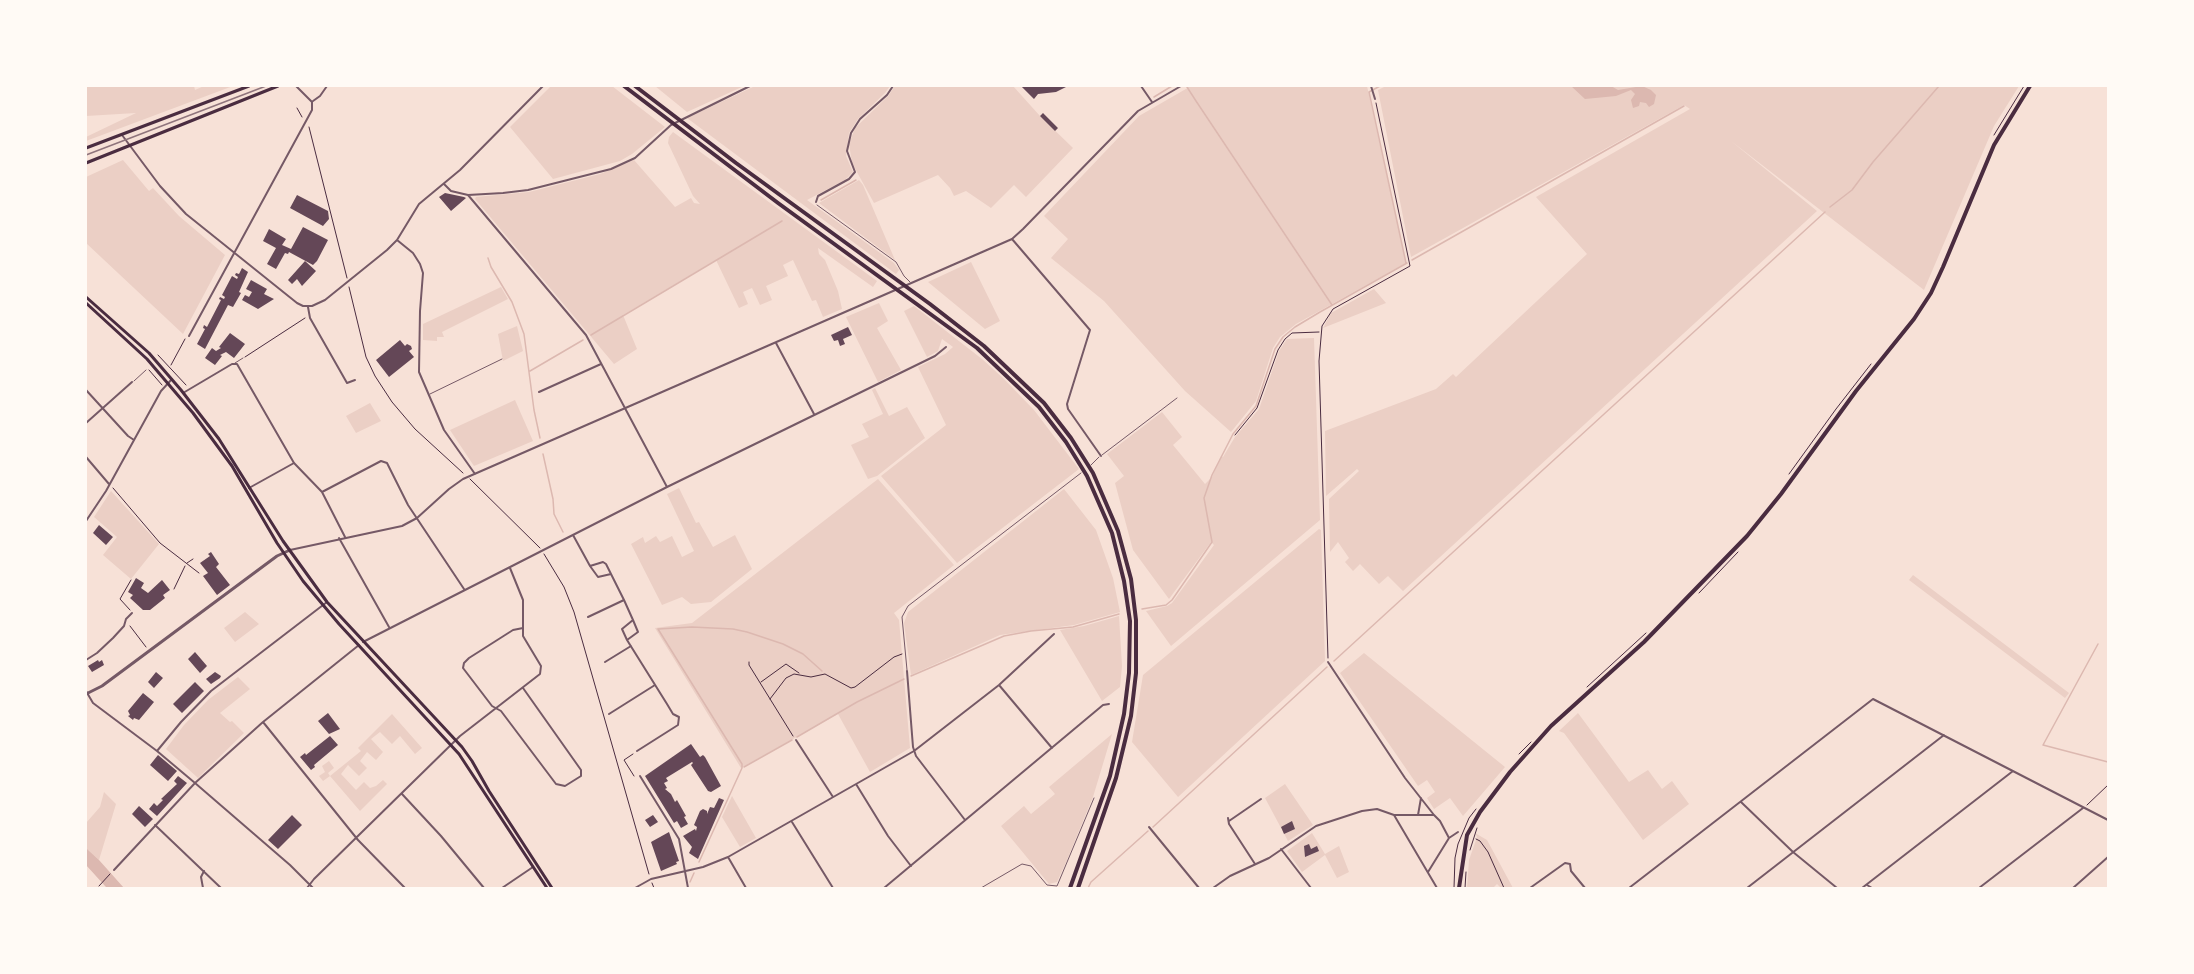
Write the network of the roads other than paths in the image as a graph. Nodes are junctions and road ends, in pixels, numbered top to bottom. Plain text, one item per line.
1 (249, 86) edge
2 (277, 86) edge
3 (296, 86) edge
4 (327, 86) edge
5 (543, 86) edge
6 (624, 86) edge
7 (635, 86) edge
8 (750, 86) edge
9 (893, 86) edge
10 (1141, 86) edge
11 (1181, 86) edge
12 (1371, 86) edge
13 (2030, 86) edge
14 (1375, 99) road end
15 (1152, 102) junction
16 (312, 104) junction
17 (121, 134) junction
18 (128, 145) junction
19 (86, 148) edge
20 (86, 163) edge
21 (444, 184) junction
22 (468, 195) junction
23 (816, 202) joint
24 (1012, 238) junction
25 (397, 240) junction
26 (234, 253) junction
27 (911, 283) junction
28 (86, 297) edge
29 (86, 303) edge
30 (308, 307) junction
31 (189, 336) road end
32 (776, 343) junction
33 (946, 347) dead end
34 (243, 358) road end
35 (502, 359) dead end
36 (232, 364) junction
37 (601, 364) junction
38 (147, 369) road end
39 (172, 379) junction
40 (354, 380) dead end
41 (132, 382) joint
42 (168, 383) junction
43 (86, 390) edge
44 (538, 392) dead end
45 (183, 393) junction
46 (428, 395) junction
47 (1177, 398) dead end
48 (102, 408) junction
49 (626, 409) junction
50 (814, 414) junction
51 (86, 423) edge
52 (134, 440) junction
53 (1101, 456) junction
54 (86, 458) edge
55 (294, 463) junction
56 (475, 474) junction
57 (110, 484) junction
58 (667, 487) junction
59 (249, 488) junction
60 (322, 492) junction
61 (417, 518) junction
62 (86, 521) edge
63 (573, 535) junction
64 (345, 537) junction
65 (339, 538) junction
66 (290, 550) junction
67 (284, 552) junction
68 (590, 566) junction
69 (510, 567) junction
70 (611, 574) junction
71 (464, 590) junction
72 (624, 600) junction
73 (327, 602) junction
74 (322, 605) junction
75 (132, 613) road end
76 (588, 617) dead end
77 (633, 620) junction
78 (389, 628) junction
79 (523, 628) junction
80 (1054, 634) dead end
81 (627, 640) junction
82 (363, 642) junction
83 (359, 645) junction
84 (631, 646) junction
85 (86, 660) edge
86 (605, 662) dead end
87 (1328, 662) road end
88 (907, 671) joint
89 (655, 685) junction
90 (999, 685) junction
91 (523, 688) junction
92 (86, 693) edge
93 (1109, 704) dead end
94 (496, 708) junction
95 (609, 714) dead end
96 (263, 722) junction
97 (1944, 735) junction
98 (796, 740) road end
99 (455, 741) junction
100 (450, 746) junction
101 (1052, 748) junction
102 (157, 751) junction
103 (637, 751) road end
104 (914, 752) junction
105 (2013, 771) junction
106 (640, 776) dead end
107 (195, 783) junction
108 (856, 784) junction
109 (402, 794) junction
110 (833, 797) junction
111 (1094, 798) dead end
112 (1421, 798) junction
113 (1261, 799) dead end
114 (1740, 802) junction
115 (2083, 808) junction
116 (1394, 815) junction
117 (1418, 815) junction
118 (1434, 815) junction
119 (965, 820) junction
120 (2109, 820) edge
121 (792, 821) junction
122 (155, 825) junction
123 (1149, 827) dead end
124 (1458, 832) dead end
125 (357, 837) junction
126 (1449, 838) junction
127 (1281, 849) junction
128 (1793, 852) junction
129 (2109, 857) edge
130 (728, 858) junction
131 (1255, 864) junction
132 (911, 866) junction
133 (533, 867) junction
134 (113, 871) road end
135 (685, 871) junction
136 (204, 872) junction
137 (1428, 872) junction
138 (1434, 885) junction
139 (1867, 885) junction
140 (309, 887) edge
141 (203, 888) edge
142 (221, 888) edge
143 (313, 888) edge
144 (405, 888) edge
145 (484, 888) edge
146 (502, 888) edge
147 (547, 888) edge
148 (552, 888) edge
149 (635, 888) edge
150 (688, 888) edge
151 (746, 888) edge
152 (832, 888) edge
153 (884, 888) edge
154 (981, 888) edge
155 (1070, 888) edge
156 (1078, 888) edge
157 (1200, 888) edge
158 (1213, 888) edge
159 (1310, 888) edge
160 (1431, 888) edge
161 (1437, 888) edge
162 (1459, 888) edge
163 (1530, 888) edge
164 (1585, 888) edge
165 (1629, 888) edge
166 (1747, 888) edge
167 (1837, 888) edge
168 (1862, 888) edge
169 (1872, 888) edge
170 (1979, 888) edge
171 (2073, 888) edge

1 - 17 main road
2 - 18 main road
3 - 16 street
4 - 16 street
5 - 21 street
6 - 155 main road
7 - 156 main road
8 - 22 street
9 - 23 street
10 - 15 street
11 - 15 street
12 - 14 street
13 - 162 main road
15 - 24 street
16 - 26 street
17 - 18 street
17 - 19 main road
18 - 20 main road
18 - 26 street
21 - 22 street
21 - 25 street
22 - 37 street
23 - 27 lane
24 - 27 street
24 - 53 street
25 - 30 street
25 - 46 street
26 - 30 street
26 - 31 street
27 - 32 street
28 - 39 main road
29 - 42 main road
30 - 40 street
32 - 49 street
32 - 50 street
33 - 50 street
34 - 36 lane
35 - 46 lane
36 - 45 street
36 - 55 street
37 - 44 street
37 - 49 street
38 - 41 lane
39 - 42 street
39 - 45 main road
41 - 48 street
42 - 52 street
42 - 59 main road
43 - 48 street
45 - 59 main road
46 - 56 street
47 - 53 lane
48 - 51 street
48 - 52 street
49 - 56 street
49 - 58 street
50 - 58 street
52 - 57 street
53 - 88 lane
54 - 57 street
55 - 59 street
55 - 60 street
56 - 61 street
57 - 62 street
58 - 63 street
59 - 66 main road
59 - 67 main road
60 - 61 street
60 - 64 street
61 - 64 street
61 - 71 street
63 - 68 street
63 - 69 street
64 - 65 street
65 - 66 street
65 - 78 street
66 - 67 street
66 - 73 main road
67 - 74 main road
67 - 92 street
68 - 70 street
68 - 70 street
69 - 71 street
69 - 79 street
70 - 72 street
71 - 78 street
72 - 76 street
72 - 77 street
73 - 74 street
73 - 82 main road
74 - 83 main road
74 - 102 street
75 - 85 street
77 - 81 street
77 - 81 street
78 - 82 street
79 - 91 street
79 - 94 street
80 - 90 street
81 - 84 street
82 - 99 main road
83 - 96 street
83 - 100 main road
84 - 86 street
84 - 89 street
87 - 112 street
88 - 104 street
89 - 95 street
89 - 103 street
90 - 101 street
90 - 104 street
91 - 94 street
91 - 94 street
92 - 102 street
93 - 101 street
94 - 99 street
96 - 107 street
96 - 125 street
97 - 105 street
97 - 114 street
97 - 128 street
98 - 110 street
99 - 100 street
99 - 148 main road
100 - 109 street
100 - 133 main road
101 - 119 street
102 - 107 street
104 - 108 street
104 - 119 street
105 - 115 street
105 - 139 street
106 - 135 street
107 - 122 street
107 - 140 street
108 - 110 street
108 - 132 street
109 - 125 street
109 - 145 street
110 - 121 street
111 - 154 lane
112 - 117 street
112 - 118 street
113 - 131 street
114 - 128 street
114 - 165 street
115 - 120 street
115 - 170 street
116 - 117 street
116 - 127 street
116 - 137 street
117 - 118 street
118 - 126 street
119 - 132 street
121 - 130 street
121 - 152 street
122 - 134 street
122 - 136 street
123 - 157 street
124 - 126 street
125 - 140 street
125 - 144 street
126 - 137 street
127 - 131 street
127 - 159 street
128 - 166 street
128 - 167 street
129 - 171 street
130 - 135 street
130 - 151 street
131 - 158 street
132 - 153 street
133 - 146 street
133 - 147 main road
135 - 149 street
135 - 150 street
136 - 141 street
136 - 142 street
137 - 138 street
138 - 160 street
138 - 161 street
139 - 168 street
139 - 169 street
140 - 143 street
163 - 164 street

